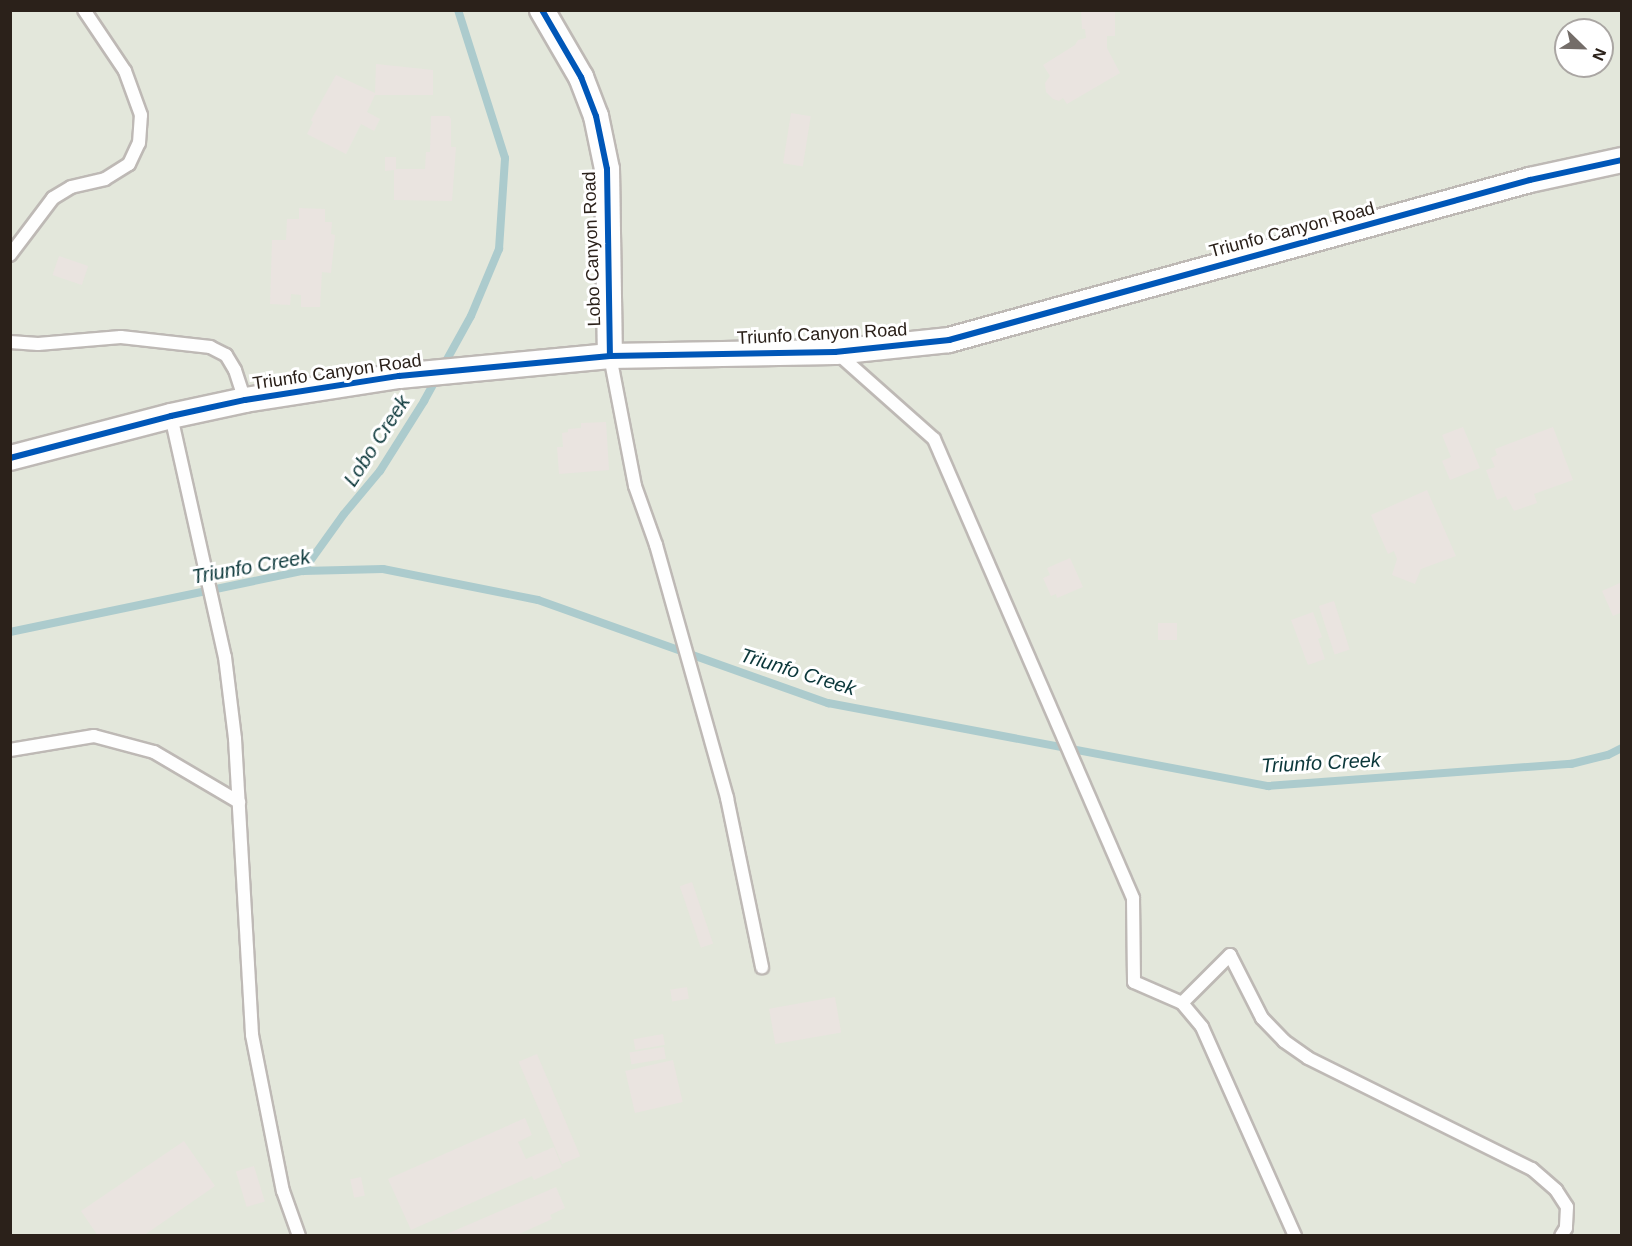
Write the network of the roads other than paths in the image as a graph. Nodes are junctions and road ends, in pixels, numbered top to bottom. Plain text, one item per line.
1 (84, 10) edge
2 (542, 10) edge
3 (1622, 160) edge
4 (10, 255) edge
5 (10, 342) edge
6 (836, 352) junction
7 (610, 356) junction
8 (245, 400) junction
9 (171, 416) junction
10 (10, 458) edge
11 (10, 750) edge
12 (239, 802) junction
13 (762, 967) dead end
14 (1182, 1003) junction
15 (299, 1236) edge
16 (1295, 1236) edge
17 (1561, 1236) edge

1 - 4 lane
2 - 7 street, Lobo Canyon Road
3 - 6 street, Triunfo Canyon Road
5 - 8 lane
6 - 7 street, Triunfo Canyon Road
6 - 14 lane
7 - 8 street, Triunfo Canyon Road
7 - 13 lane
8 - 9 street, Triunfo Canyon Road
9 - 10 street, Triunfo Canyon Road
9 - 12 lane
11 - 12 lane
12 - 15 lane
14 - 16 lane
14 - 17 lane

